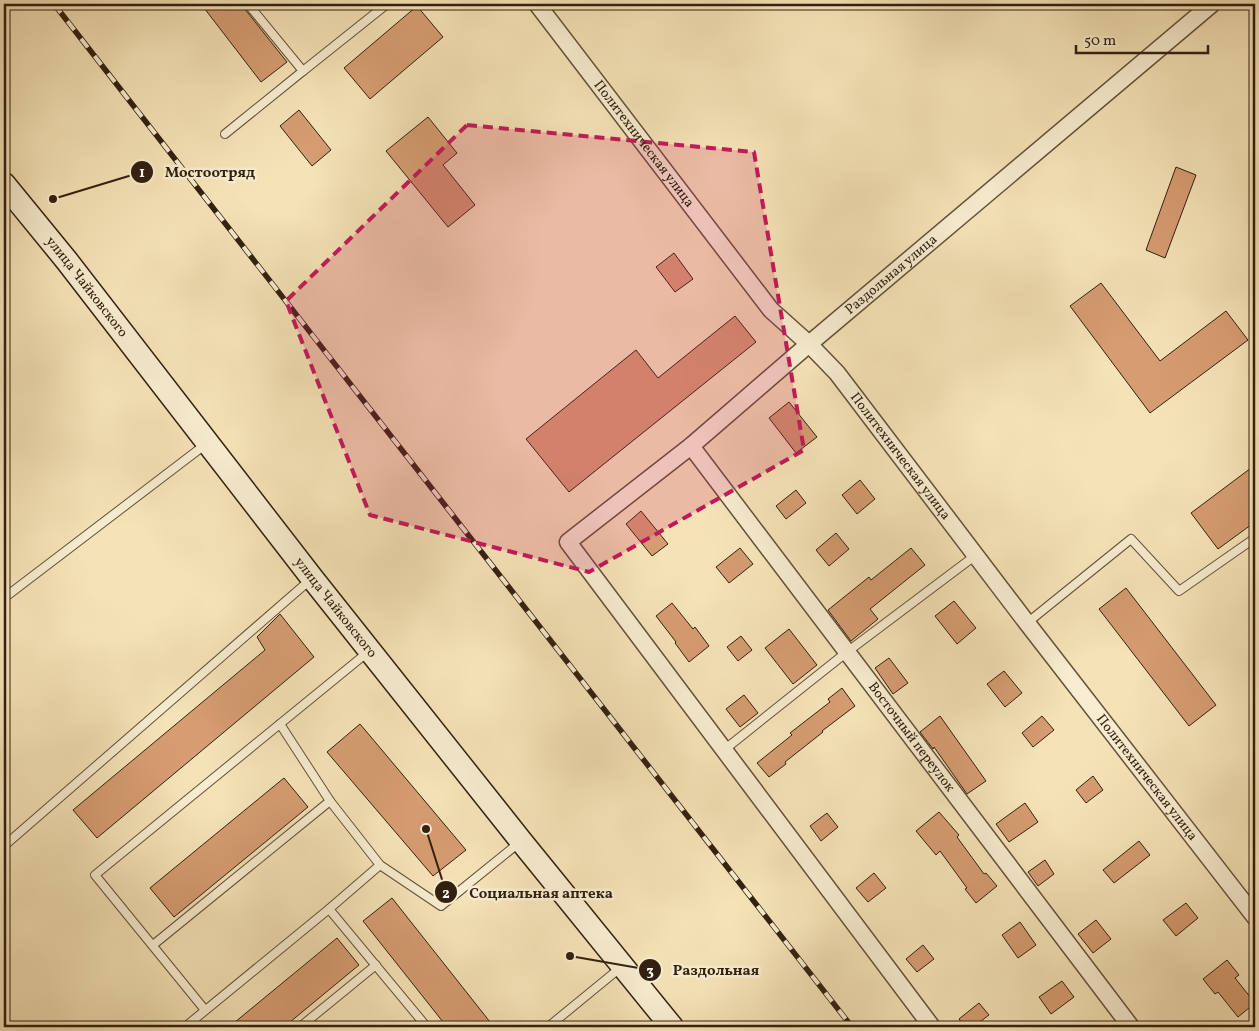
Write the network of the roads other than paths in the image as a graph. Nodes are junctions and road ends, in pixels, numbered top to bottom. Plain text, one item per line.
1 (248, 4) edge
2 (387, 4) edge
3 (537, 4) edge
4 (1212, 4) edge
5 (303, 71) junction
6 (225, 134) dead end
7 (4, 184) edge
8 (809, 344) junction
9 (208, 443) junction
10 (691, 446) junction
11 (1255, 538) edge
12 (976, 555) junction
13 (312, 578) junction
14 (4, 598) edge
15 (1027, 622) junction
16 (370, 651) junction
17 (847, 652) junction
18 (280, 724) junction
19 (724, 750) junction
20 (330, 801) junction
21 (522, 841) junction
22 (4, 846) edge
23 (380, 865) junction
24 (329, 909) junction
25 (1255, 917) edge
26 (152, 945) junction
27 (376, 965) junction
28 (622, 966) junction
29 (205, 1010) junction
30 (185, 1027) edge
31 (300, 1027) edge
32 (426, 1027) edge
33 (548, 1027) edge
34 (672, 1027) edge
35 (932, 1027) edge
36 (1130, 1027) edge

1 - 5 lane
2 - 5 lane
3 - 8 street, Политехническая улица
4 - 8 street, Раздольная улица
5 - 6 lane
7 - 9 street, улица Чайковского
8 - 10 street, Раздольная улица
8 - 12 street, Политехническая улица
9 - 13 street, улица Чайковского
9 - 14 lane
10 - 17 street, Восточный переулок
10 - 19 street, Раздольная улица
11 - 15 lane
12 - 15 street, Политехническая улица
12 - 17 lane
13 - 16 street, улица Чайковского
13 - 22 lane
15 - 25 street, Политехническая улица
16 - 18 lane
16 - 21 street, улица Чайковского
17 - 19 lane
17 - 36 street, Восточный переулок
18 - 20 lane
18 - 26 lane
19 - 35 street
20 - 23 lane
20 - 26 lane
21 - 23 lane
21 - 28 street, улица Чайковского
23 - 24 lane
24 - 27 lane
24 - 29 lane
26 - 29 lane
27 - 31 lane
27 - 32 lane
28 - 33 lane
28 - 34 street, улица Чайковского
29 - 30 lane

